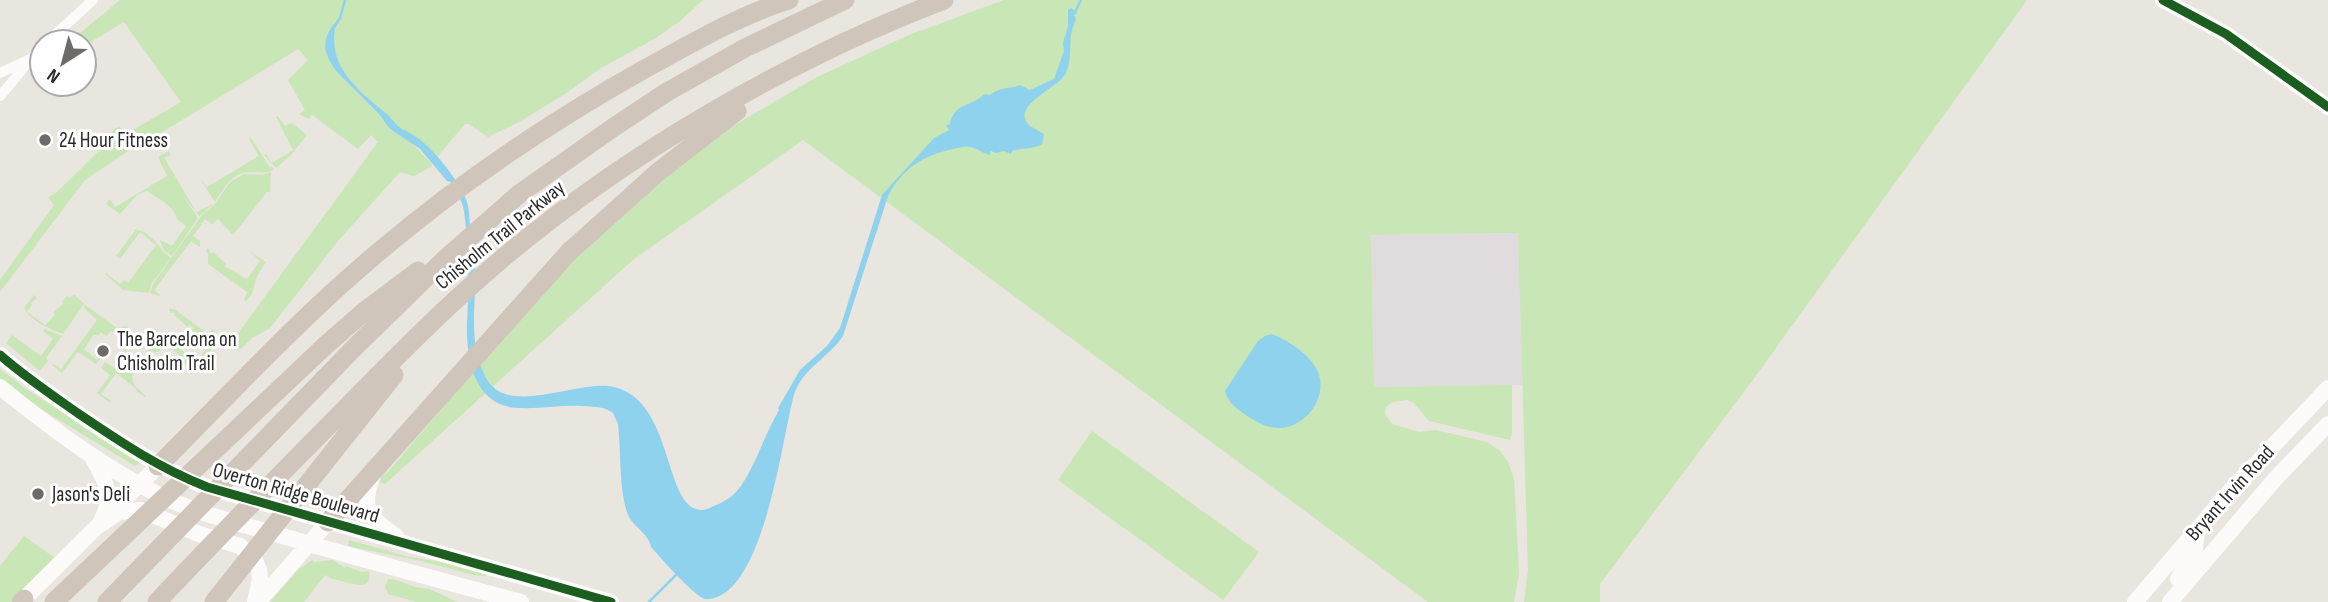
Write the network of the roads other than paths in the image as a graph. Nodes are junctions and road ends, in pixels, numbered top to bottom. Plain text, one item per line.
1 (93, 0) edge
2 (789, 0) edge
3 (845, 0) edge
4 (944, 0) edge
5 (2163, 0) edge
6 (62, 28) edge
7 (28, 60) joint
8 (790, 70) junction
9 (0, 73) edge
10 (0, 96) edge
11 (2328, 107) edge
12 (519, 194) junction
13 (453, 303) junction
14 (0, 355) edge
15 (0, 387) edge
16 (2328, 388) edge
17 (2328, 424) edge
18 (90, 454) junction
19 (158, 466) junction
20 (377, 467) junction
21 (139, 485) junction
22 (2226, 496) junction
23 (328, 522) junction
24 (97, 527) junction
25 (2197, 530) junction
26 (403, 542) junction
27 (309, 544) junction
28 (2203, 562) junction
29 (2173, 599) edge
30 (22, 601) edge
31 (54, 602) edge
32 (107, 602) edge
33 (157, 602) edge
34 (214, 602) edge
35 (257, 602) edge
36 (520, 602) edge
37 (611, 602) edge
38 (2135, 602) edge

1 - 6 street
2 - 19 highway
3 - 12 highway, Chisholm Trail Parkway
4 - 8 highway, Chisholm Trail Parkway
5 - 11 street
7 - 9 street
7 - 10 street
8 - 13 highway, Chisholm Trail Parkway
8 - 20 highway
12 - 31 highway
12 - 32 highway, Chisholm Trail Parkway
13 - 33 highway, Chisholm Trail Parkway
13 - 34 highway
14 - 19 street, Overton Ridge Boulevard
15 - 18 street, Overton Ridge Boulevard
16 - 22 street, Bryant Irvin Road
17 - 28 street, Bryant Irvin Road
18 - 21 street, Overton Ridge Boulevard
18 - 24 street
19 - 21 street
19 - 23 street, Overton Ridge Boulevard
20 - 23 highway
20 - 26 street
21 - 24 street
21 - 27 street, Overton Ridge Boulevard
22 - 25 street, Bryant Irvin Road
22 - 28 street
23 - 26 street, Overton Ridge Boulevard
23 - 27 street
24 - 30 street
24 - 35 street
25 - 29 street
25 - 38 street, Bryant Irvin Road
26 - 37 street, Overton Ridge Boulevard
27 - 35 street
27 - 36 street, Overton Ridge Boulevard
28 - 29 street, Bryant Irvin Road

